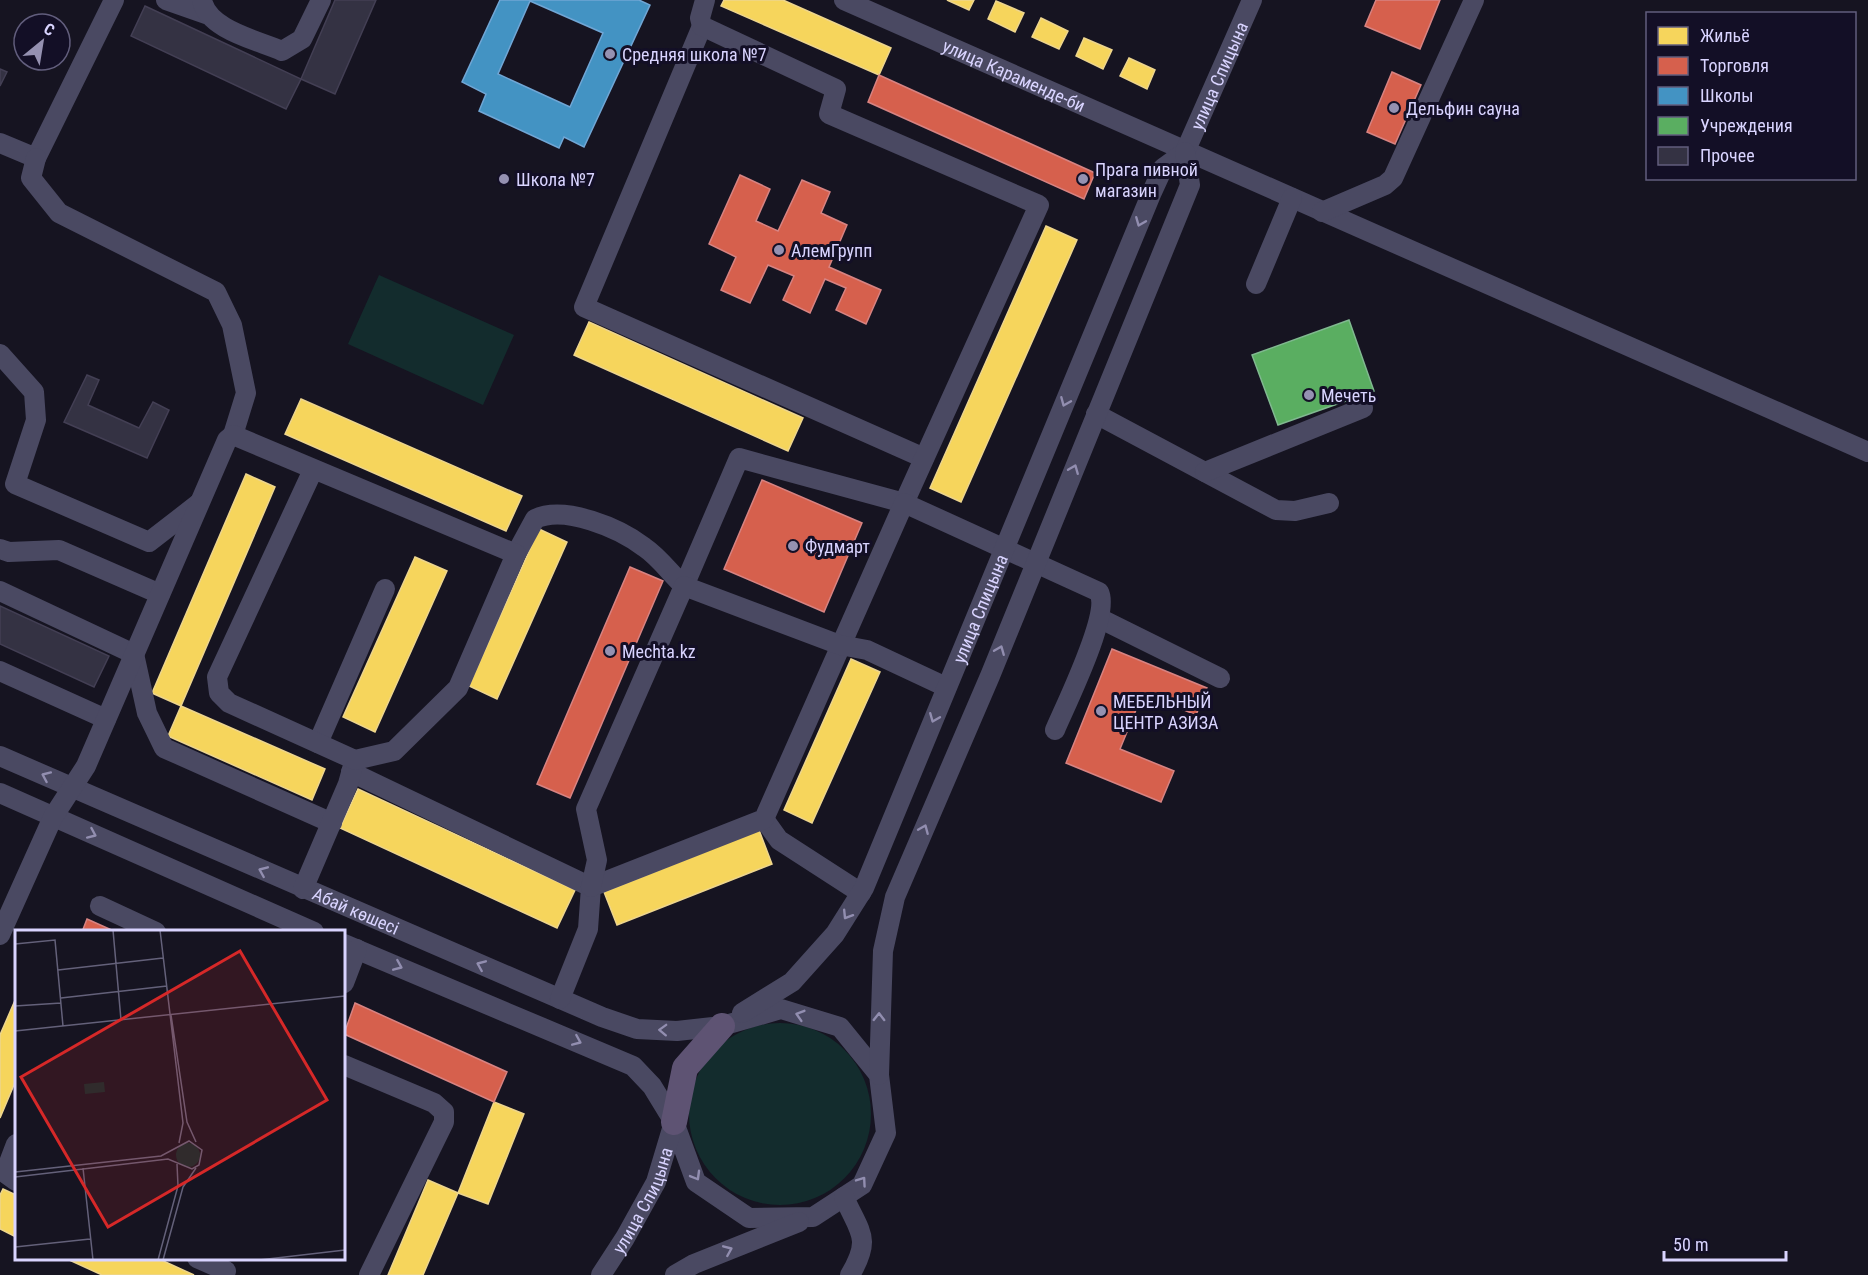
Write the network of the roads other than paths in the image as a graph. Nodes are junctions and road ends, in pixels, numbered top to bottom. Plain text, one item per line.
1 (114, 0) edge
2 (166, 0) edge
3 (321, 0) edge
4 (705, 0) edge
5 (1252, 0) edge
6 (1474, 0) edge
7 (848, 1) edge
8 (204, 7) edge
9 (702, 26) junction
10 (0, 143) edge
11 (1185, 152) junction
12 (36, 158) junction
13 (1292, 198) junction
14 (1322, 212) junction
15 (1256, 284) dead end
16 (0, 354) edge
17 (1363, 408) dead end
18 (1096, 414) junction
19 (233, 435) junction
20 (1868, 452) edge
21 (924, 458) junction
22 (313, 470) junction
23 (1205, 472) junction
24 (8, 481) edge
25 (200, 502) junction
26 (904, 502) junction
27 (1329, 503) dead end
28 (0, 549) edge
29 (1003, 550) junction
30 (516, 554) junction
31 (1035, 564) junction
32 (684, 586) junction
33 (385, 590) dead end
34 (0, 591) edge
35 (160, 594) junction
36 (1101, 619) junction
37 (840, 645) junction
38 (134, 654) junction
39 (0, 671) edge
40 (1220, 678) dead end
41 (946, 687) junction
42 (106, 719) junction
43 (1055, 730) dead end
44 (318, 743) junction
45 (0, 756) edge
46 (353, 766) junction
47 (70, 787) junction
48 (0, 793) edge
49 (53, 817) junction
50 (764, 819) junction
51 (332, 823) junction
52 (591, 887) junction
53 (303, 889) junction
54 (861, 892) junction
55 (100, 906) dead end
56 (152, 930) edge
57 (309, 930) edge
58 (0, 935) edge
59 (350, 946) edge
60 (345, 977) edge
61 (560, 999) junction
62 (722, 1026) junction
63 (345, 1065) edge
64 (879, 1075) junction
65 (674, 1122) junction
66 (15, 1147) edge
67 (15, 1180) edge
68 (844, 1197) junction
69 (813, 1217) junction
70 (204, 1260) edge
71 (231, 1268) edge
72 (369, 1275) edge
73 (601, 1275) edge
74 (675, 1275) edge
75 (850, 1275) edge

1 - 12 street
2 - 8 street
3 - 8 street
4 - 9 street
5 - 11 street, улица Спицына
6 - 14 street
7 - 11 street, улица Караменде-би
9 - 21 street
9 - 21 street
10 - 12 street
11 - 13 street, улица Караменде-би
11 - 18 street, улица Спицына
11 -> 29 street, улица Спицына
12 - 19 street
13 - 14 street, улица Караменде-би
13 - 15 street
14 - 20 street, улица Караменде-би
16 - 24 street
17 - 23 street
18 - 23 street
31 -> 18 street, улица Спицына
19 - 22 street
19 - 25 street
21 - 26 street
22 - 30 street
22 - 44 street
23 - 27 street
24 - 25 street
25 - 35 street
26 - 29 street
26 - 32 street
26 - 37 street
28 - 35 street
29 - 31 street
29 - 41 street, улица Спицына
30 - 32 street
30 - 46 street
31 - 36 street
64 -> 31 street, улица Спицына
32 - 37 street
32 - 52 street
33 - 44 street
34 - 38 street
35 - 38 street
36 - 40 street
36 - 43 street
37 - 41 street
37 - 50 street
38 - 42 street
38 - 51 street
39 - 42 street
41 -> 54 street, улица Спицына
42 - 47 street
44 - 46 street
47 -> 45 street, Абай көшесі
46 - 51 street
46 - 52 street
47 - 49 street
53 -> 47 street, Абай көшесі
48 - 49 street, Абай көшесі
49 -> 57 street, Абай көшесі
49 - 58 street
50 - 52 street
50 - 54 street
51 - 53 street
52 - 61 street
61 -> 53 street, Абай көшесі
54 -> 62 street, улица Спицына
55 - 56 street
59 - 60 street
59 -> 65 street, Абай көшесі
62 -> 61 street, Абай көшесі
64 -> 62 street
62 - 65 main road
63 - 72 street
68 -> 64 street
65 -> 69 street
65 - 73 street, улица Спицына
66 - 67 street
68 - 69 street
68 - 75 street
74 -> 69 street
70 - 71 street

